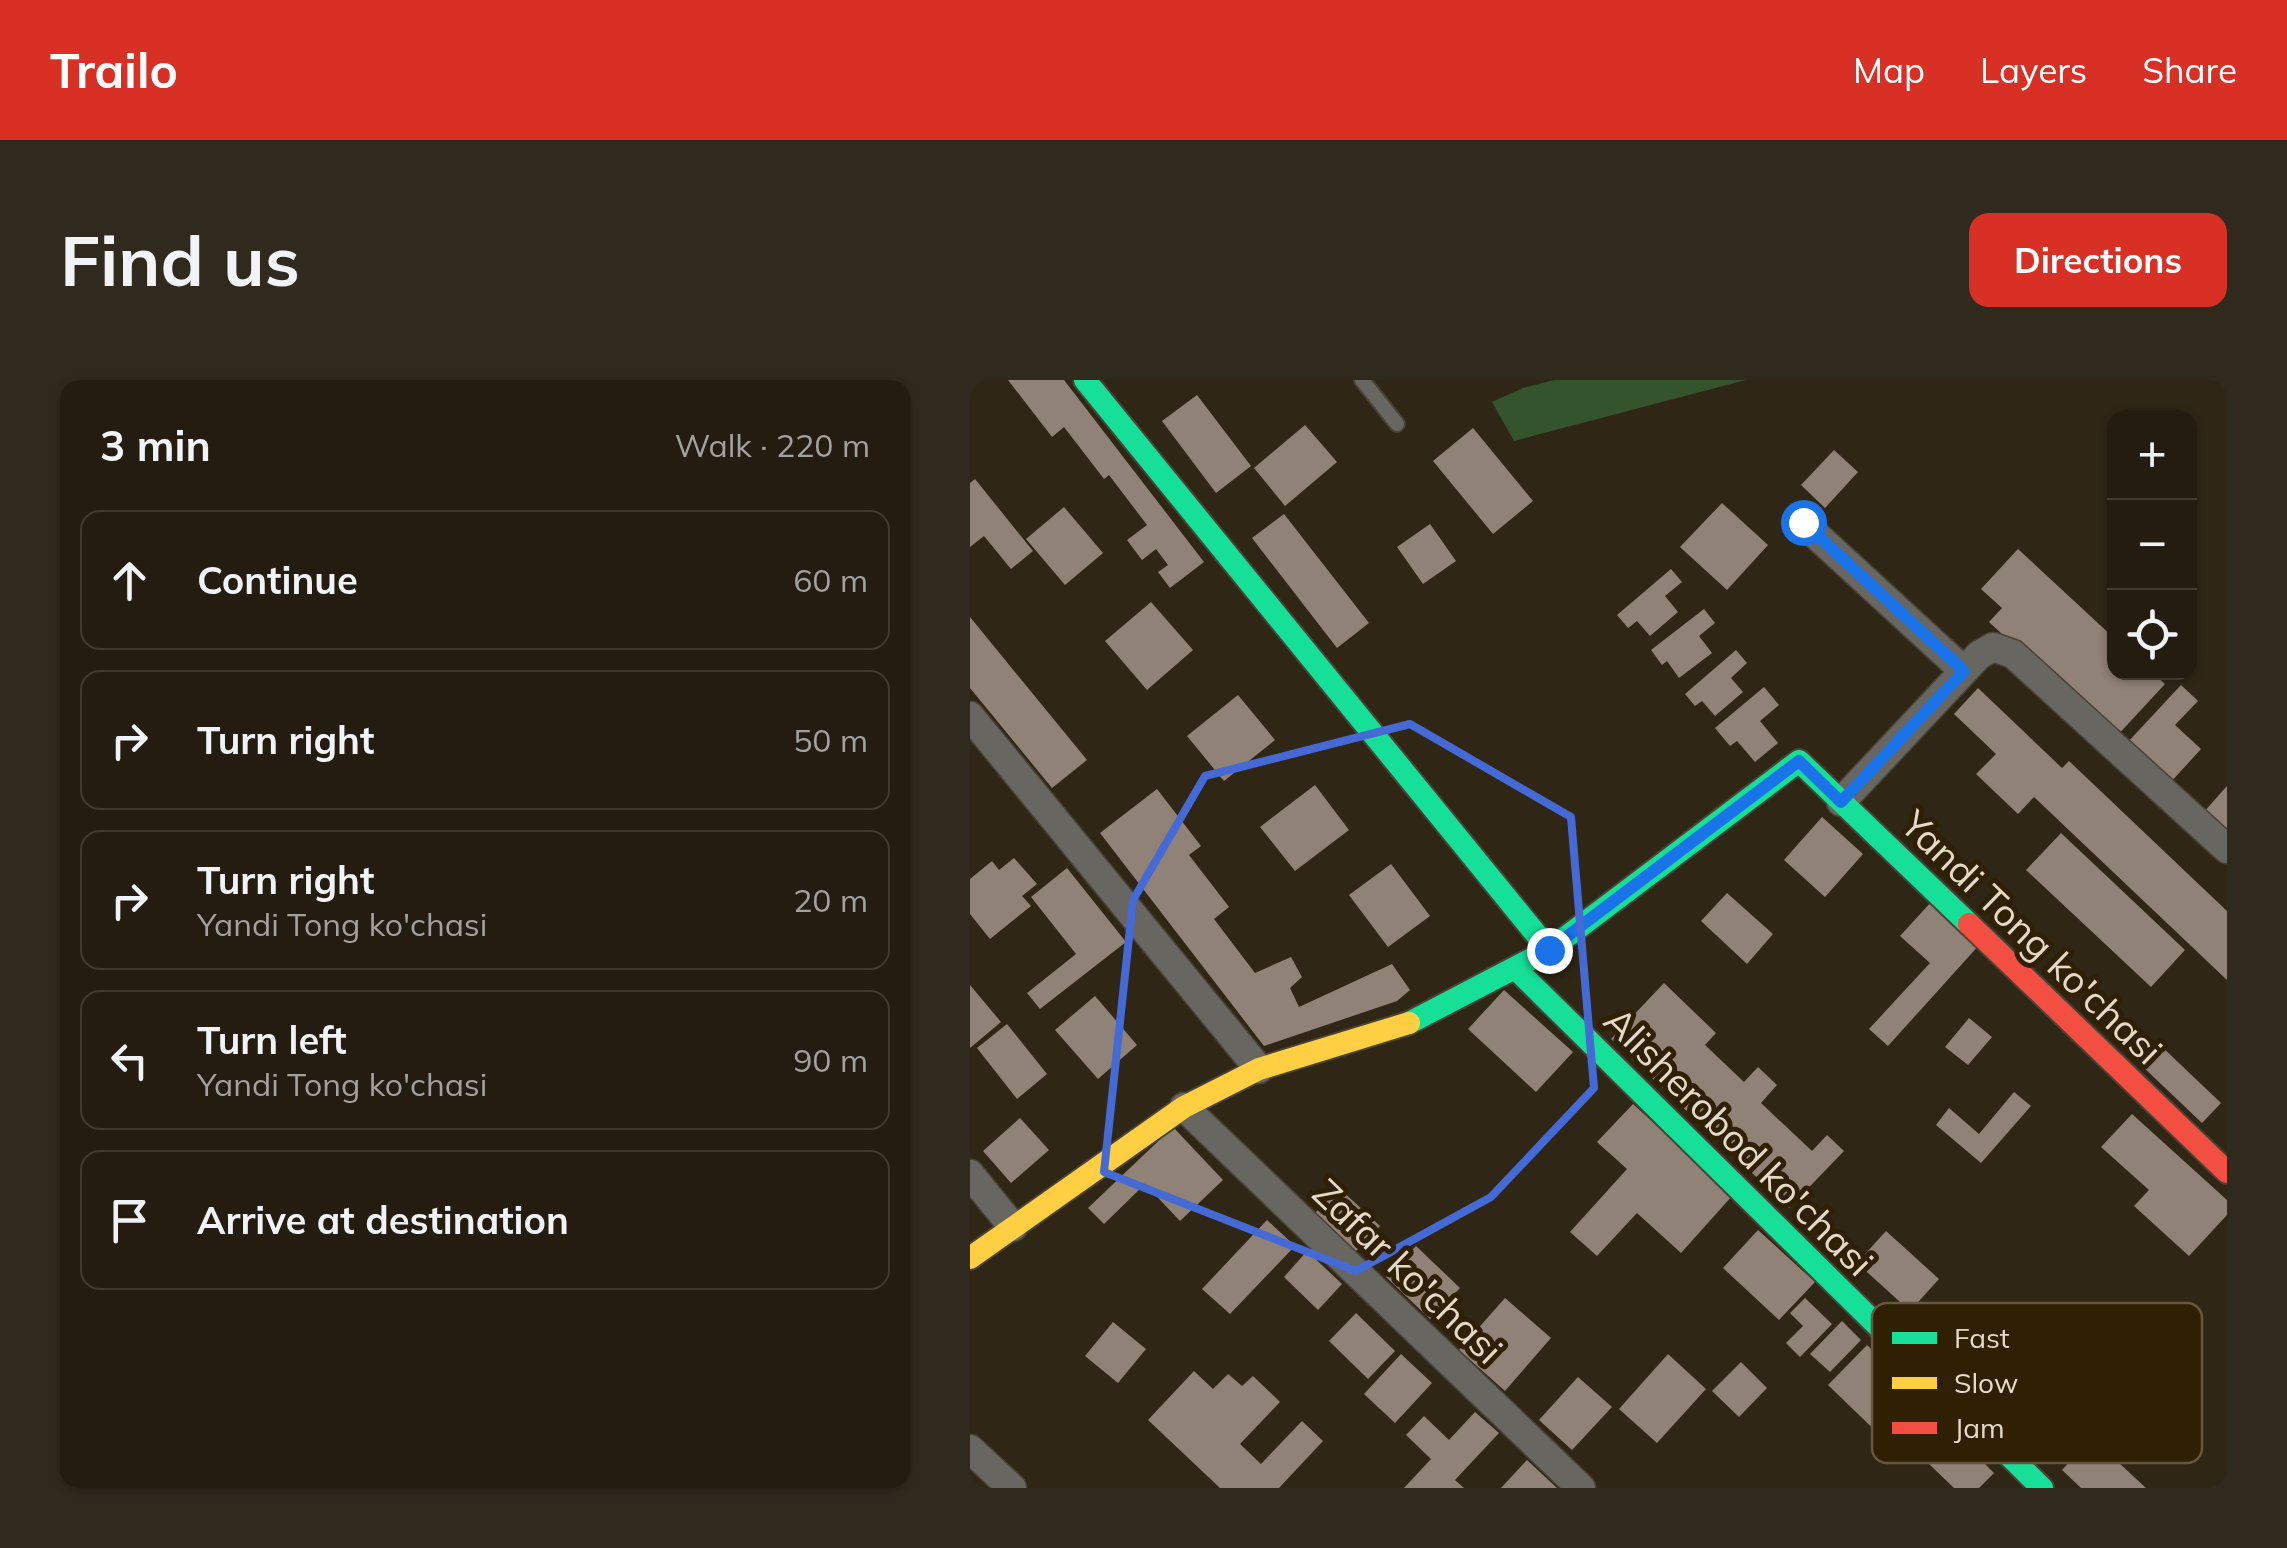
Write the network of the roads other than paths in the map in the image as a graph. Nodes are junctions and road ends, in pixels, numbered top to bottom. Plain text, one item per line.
1 (1086, 380) edge
2 (1362, 380) edge
3 (1397, 424) dead end
4 (1803, 522) dead end
5 (1964, 671) junction
6 (970, 716) edge
7 (1841, 802) junction
8 (2227, 850) edge
9 (1549, 950) junction
10 (1516, 969) junction
11 (1259, 1070) junction
12 (1184, 1107) junction
13 (2226, 1169) edge
14 (970, 1174) edge
15 (1012, 1227) junction
16 (970, 1258) edge
17 (1872, 1320) edge
18 (970, 1449) edge
19 (2017, 1463) edge
20 (1012, 1488) edge
21 (1580, 1488) edge
22 (2042, 1488) edge

1 - 9 street
2 - 3 lane
4 - 5 street
5 - 7 street
5 - 8 street
6 - 11 street
7 - 9 street, Yandi Tong ko'chasi
7 - 13 street, Yandi Tong ko'chasi
9 - 10 street, Yandi Tong ko'chasi
10 - 11 street, Yandi Tong ko'chasi
10 - 17 street, Alisherobod ko'chasi
11 - 12 street, Yandi Tong ko'chasi
12 - 15 street, Yandi Tong ko'chasi
12 - 21 street, Zafar ko'chasi
14 - 15 street
15 - 16 street, Yandi Tong ko'chasi
18 - 20 street
19 - 22 street, Alisherobod ko'chasi

